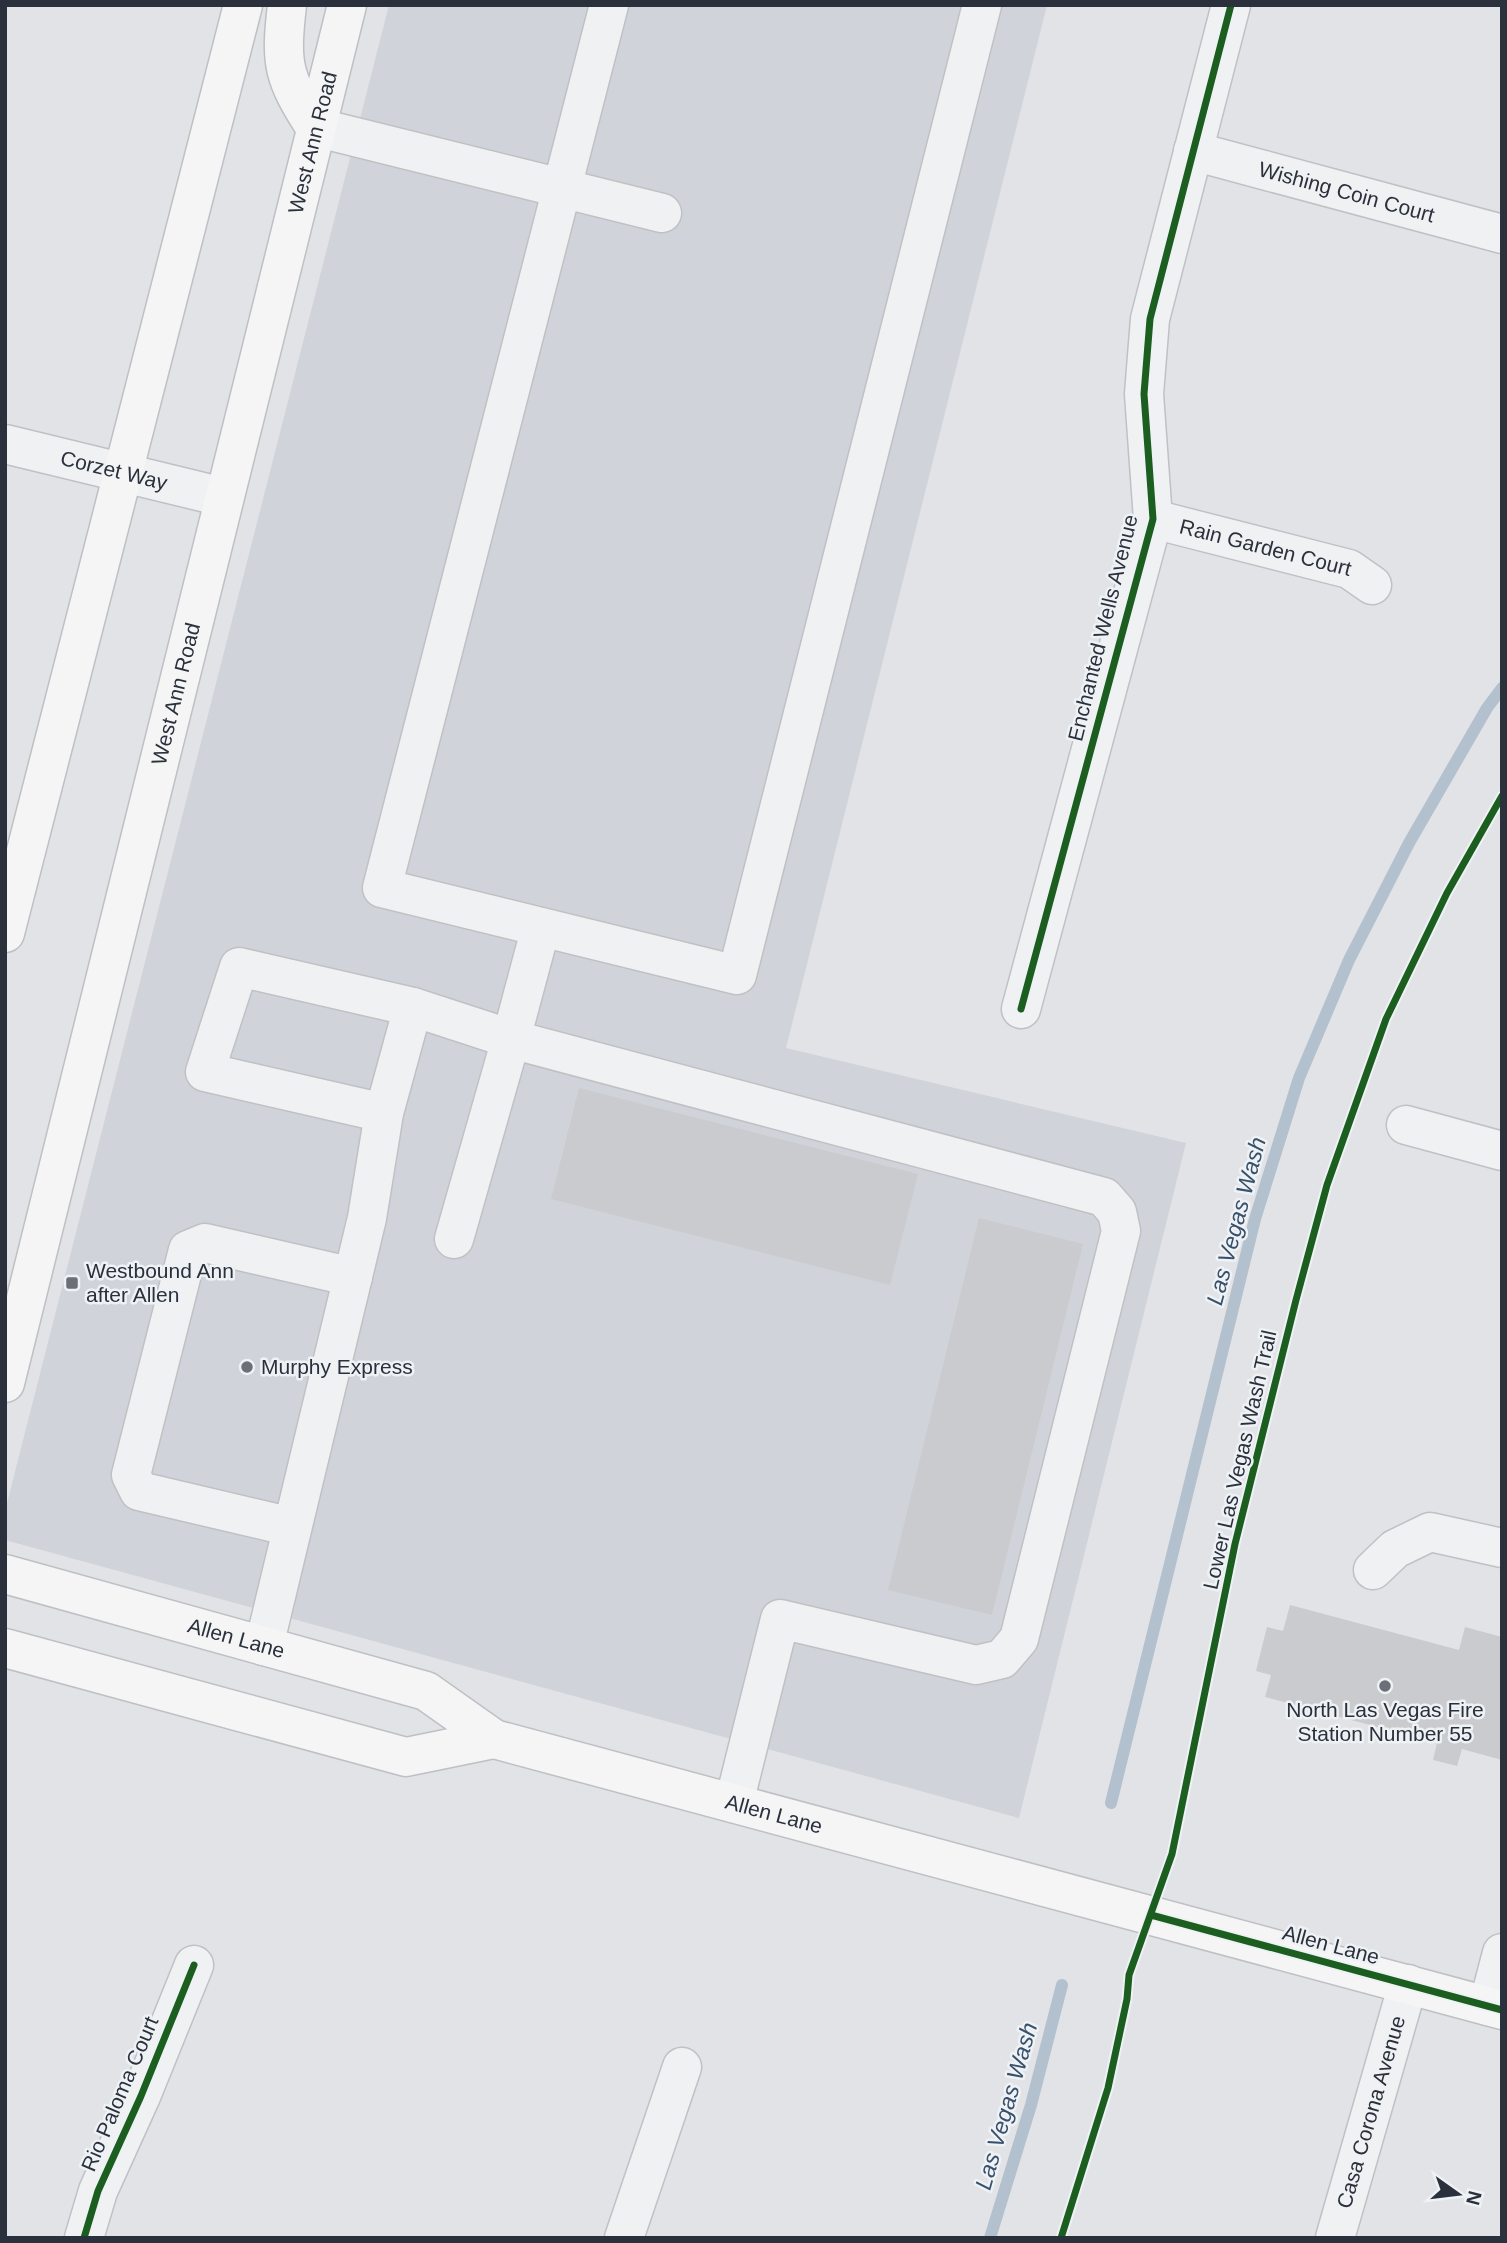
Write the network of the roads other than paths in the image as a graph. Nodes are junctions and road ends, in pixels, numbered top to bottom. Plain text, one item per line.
1 (243, 5) edge
2 (287, 5) edge
3 (347, 5) edge
4 (609, 5) edge
5 (982, 5) edge
6 (1231, 5) edge
7 (315, 127) junction
8 (1192, 151) junction
9 (562, 188) junction
10 (663, 213) dead end
11 (1502, 234) edge
12 (5, 443) edge
13 (124, 473) junction
14 (223, 497) junction
15 (1153, 519) junction
16 (1372, 585) dead end
17 (541, 927) junction
18 (5, 933) edge
19 (414, 1007) junction
20 (1021, 1009) dead end
21 (511, 1040) junction
22 (384, 1113) junction
23 (1406, 1125) dead end
24 (1502, 1151) edge
25 (454, 1240) dead end
26 (353, 1277) junction
27 (5, 1382) edge
28 (292, 1527) junction
29 (1502, 1548) edge
30 (1373, 1570) dead end
31 (5, 1573) edge
32 (264, 1646) junction
33 (5, 1648) edge
34 (494, 1739) junction
35 (734, 1803) junction
36 (1502, 1953) edge
37 (194, 1965) dead end
38 (1408, 1984) junction
39 (1495, 2008) edge
40 (682, 2067) dead end
41 (84, 2238) edge
42 (624, 2238) edge
43 (1335, 2238) edge

1 - 13 main road
2 - 7 main road
3 - 7 main road, West Ann Road
4 - 9 street
5 - 17 street
6 - 8 street, Enchanted Wells Avenue
7 - 9 street
7 - 14 main road, West Ann Road
8 - 11 street, Wishing Coin Court
8 - 15 street, Enchanted Wells Avenue
9 - 10 street
9 - 17 street
12 - 13 street, Corzet Way
13 - 14 street, Corzet Way
13 - 18 main road
14 - 27 main road, West Ann Road
15 - 16 street, Rain Garden Court
15 - 20 street, Enchanted Wells Avenue
17 - 21 street
19 - 21 street
19 - 22 street
19 - 22 street
21 - 25 street
21 - 35 street
22 - 26 street
23 - 24 street
26 - 28 street
26 - 28 street
28 - 32 street
29 - 30 street
31 - 32 main road, Allen Lane
32 - 34 main road, Allen Lane
33 - 34 main road, Allen Lane
34 - 35 main road, Allen Lane
35 - 38 main road, Allen Lane
36 - 39 street
37 - 41 street, Rio Paloma Court
38 - 39 main road, Allen Lane
38 - 43 street, Casa Corona Avenue
40 - 42 street

